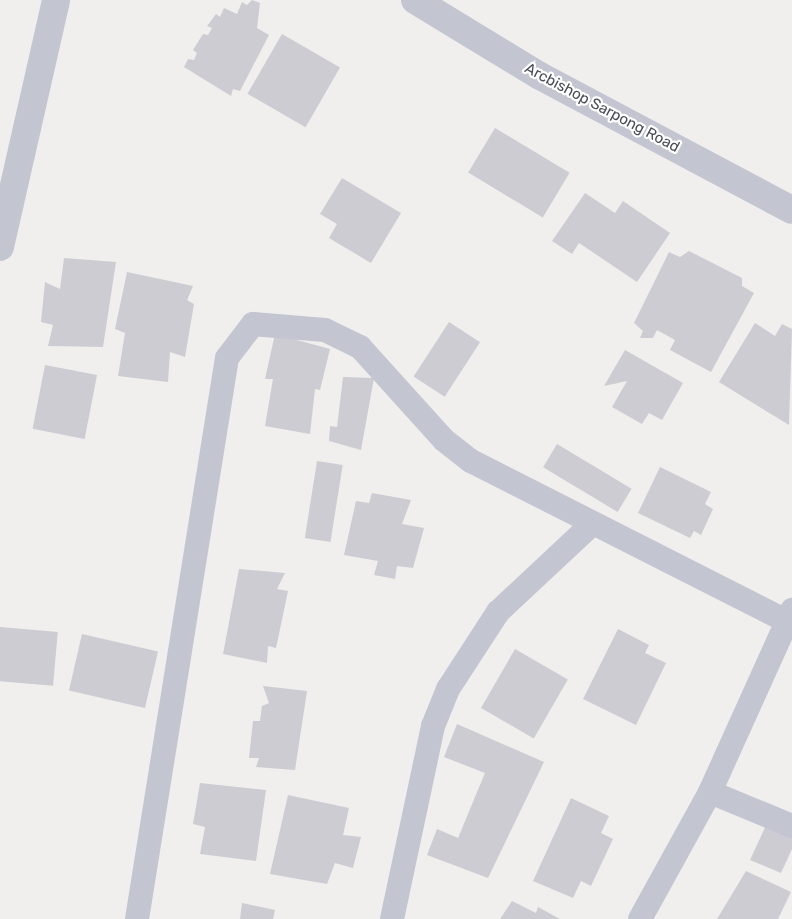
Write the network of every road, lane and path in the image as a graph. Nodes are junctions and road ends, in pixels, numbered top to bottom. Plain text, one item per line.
1 (56, 0) edge
2 (415, 0) edge
3 (792, 210) edge
4 (0, 246) edge
5 (591, 524) junction
6 (789, 616) edge
7 (710, 792) junction
8 (792, 826) edge
9 (137, 919) edge
10 (392, 919) edge
11 (640, 919) edge

1 - 4 street
2 - 3 street, Arcbishop Sarpong Road
5 - 6 street
5 - 9 street
5 - 10 street
6 - 7 street
7 - 8 street
7 - 11 street

